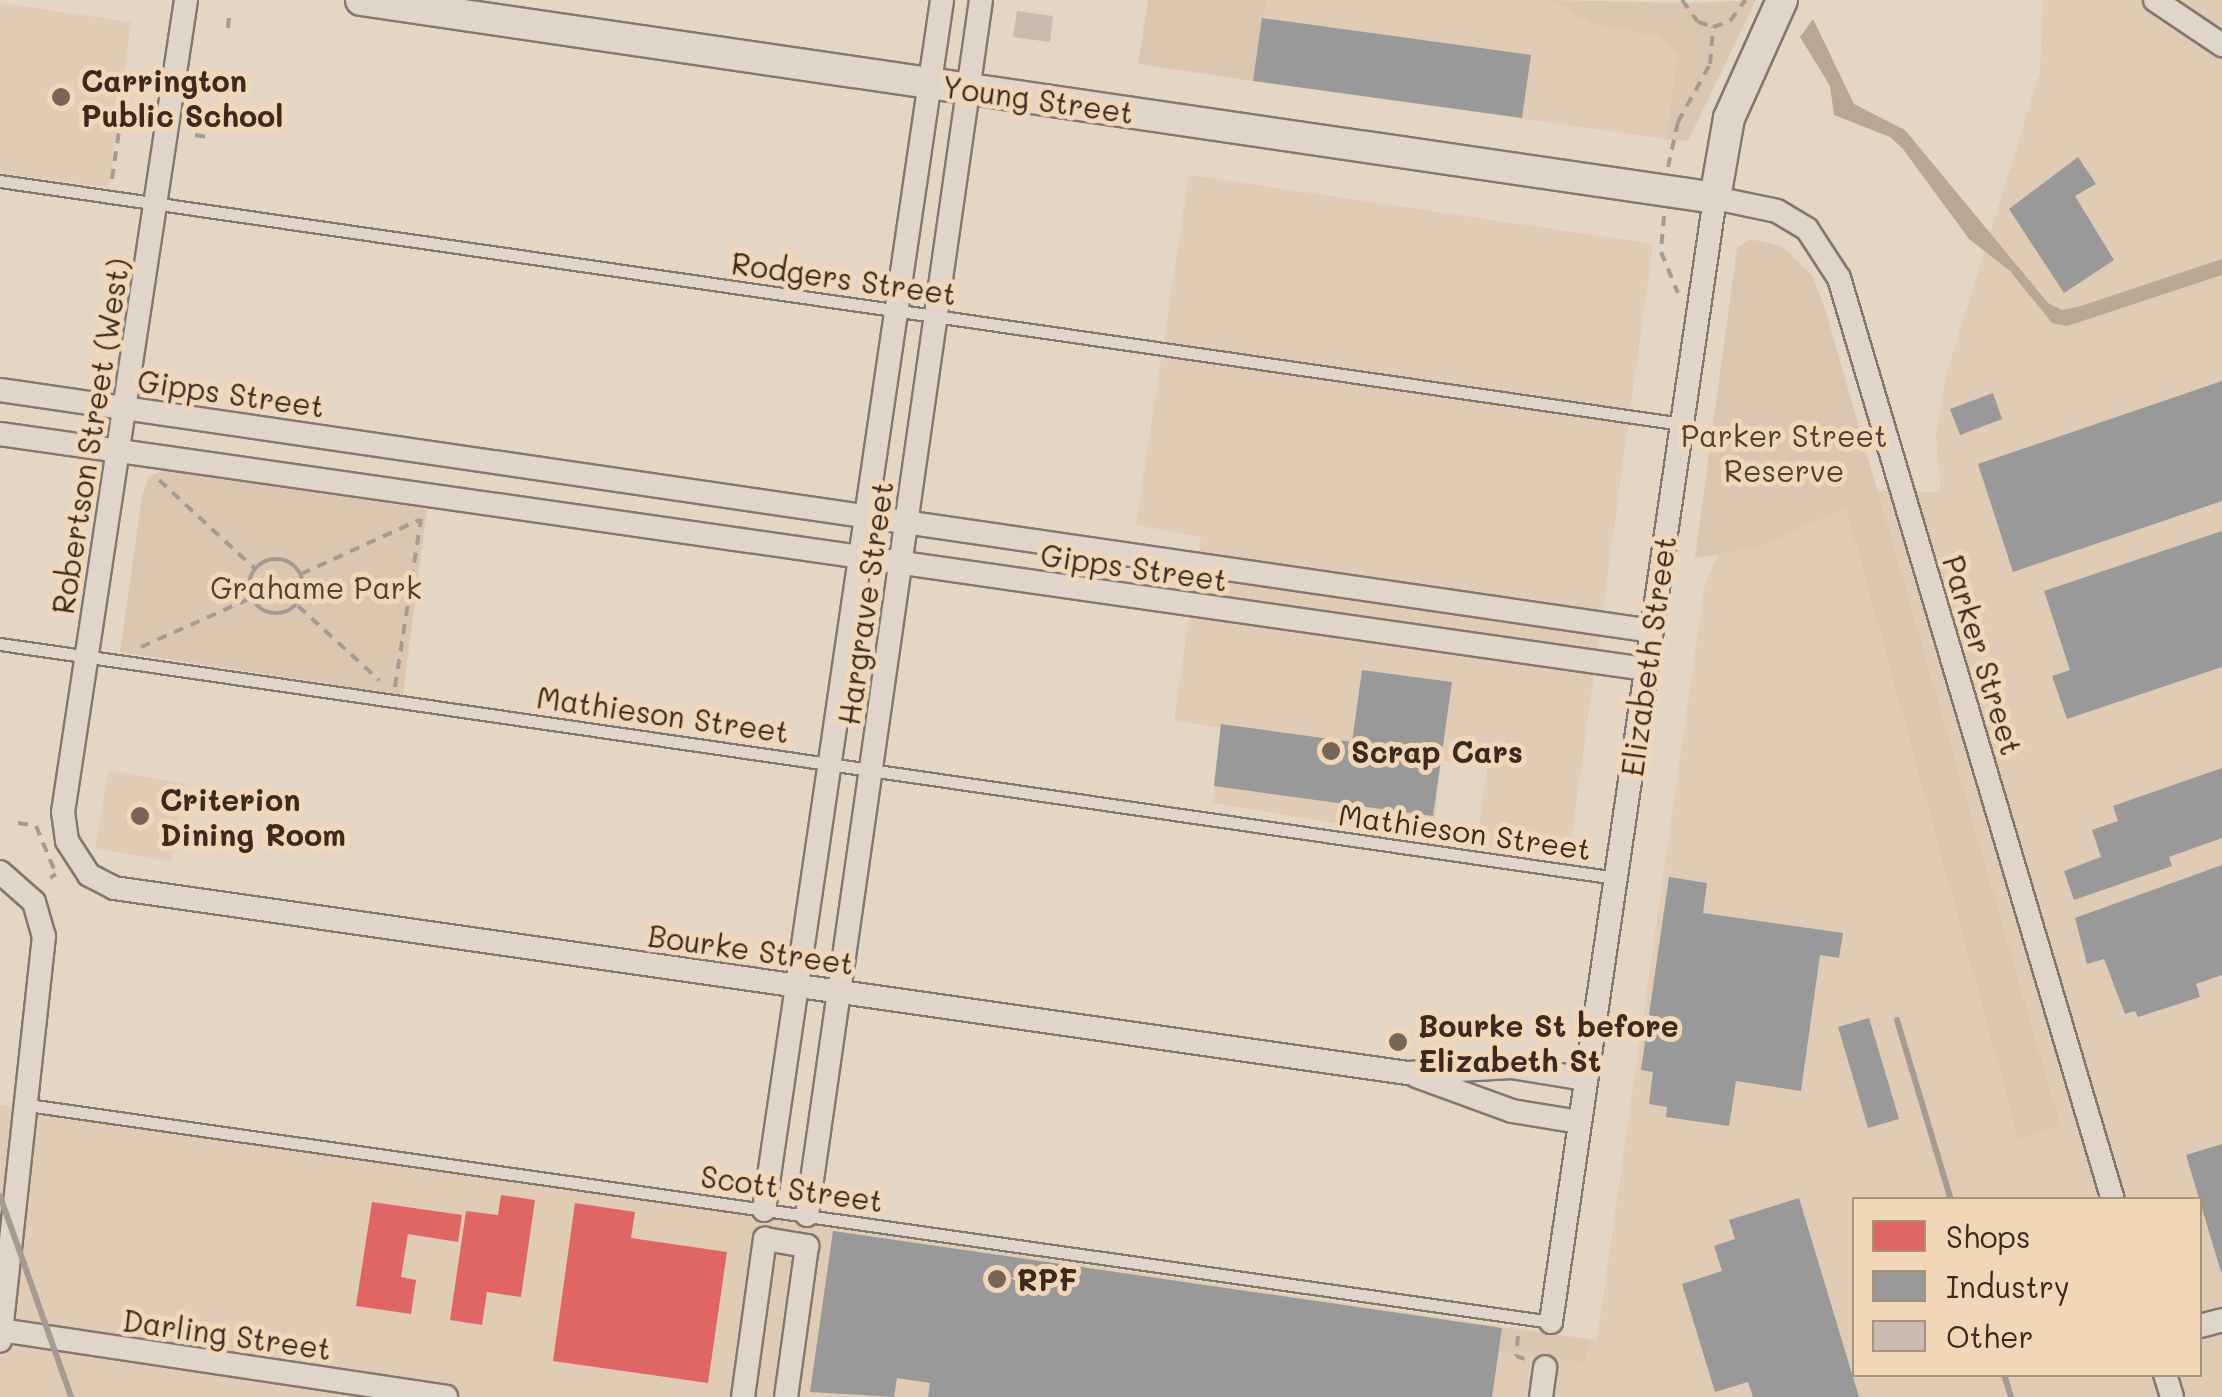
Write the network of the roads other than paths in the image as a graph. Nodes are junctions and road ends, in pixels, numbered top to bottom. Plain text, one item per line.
1 (186, 0) edge
2 (361, 0) edge
3 (942, 0) edge
4 (981, 0) edge
5 (1782, 0) edge
6 (2155, 0) edge
7 (2222, 45) edge
8 (930, 83) junction
9 (969, 89) junction
10 (0, 181) edge
11 (1715, 198) junction
12 (155, 204) junction
13 (896, 311) junction
14 (936, 316) junction
15 (0, 390) edge
16 (124, 408) junction
17 (1682, 424) junction
18 (0, 434) edge
19 (394, 447) junction
20 (118, 450) junction
21 (622, 480) junction
22 (387, 490) junction
23 (866, 515) junction
24 (907, 521) junction
25 (615, 523) junction
26 (860, 559) junction
27 (901, 564) junction
28 (1652, 631) junction
29 (0, 644) edge
30 (87, 656) junction
31 (1646, 668) junction
32 (830, 763) junction
33 (871, 768) junction
34 (0, 872) edge
35 (89, 875) joint
36 (1615, 878) junction
37 (797, 986) junction
38 (839, 992) junction
39 (1408, 1073) junction
40 (1586, 1079) junction
41 (27, 1105) junction
42 (1580, 1122) junction
43 (2113, 1197) edge
44 (764, 1210) junction
45 (807, 1216) junction
46 (1551, 1322) joint
47 (1, 1334) edge
48 (1545, 1367) road end
49 (446, 1397) edge
50 (742, 1397) edge
51 (786, 1397) edge
52 (1541, 1397) edge

1 - 12 street, Robertson Street (West)
2 - 8 main road, Young Street
3 - 8 street, Hargrave Street
4 - 9 street, Hargrave Street
5 - 11 main road, Elizabeth Street
6 - 7 street
8 - 9 main road, Young Street
8 - 13 street, Hargrave Street
9 - 11 main road, Young Street
9 - 14 street, Hargrave Street
10 - 12 lane, Rodgers Street
11 - 17 street, Elizabeth Street
11 - 43 street, Parker Street
12 - 13 lane, Rodgers Street
12 - 16 street, Robertson Street (West)
13 - 14 lane, Rodgers Street
13 - 23 street, Hargrave Street
14 - 17 lane, Rodgers Street
14 - 24 street, Hargrave Street
15 - 16 street, Gipps Street
16 - 19 street, Gipps Street
16 - 20 street, Robertson Street (West)
17 - 28 street, Elizabeth Street
18 - 20 street, Gipps Street
19 - 21 street, Gipps Street
19 - 22 street
20 - 22 street, Gipps Street
20 - 30 street, Robertson Street (West)
21 - 23 street, Gipps Street
21 - 25 street
22 - 25 street, Gipps Street
23 - 24 street, Gipps Street
23 - 26 street, Hargrave Street
24 - 27 street, Hargrave Street
24 - 28 street, Gipps Street
25 - 26 street, Gipps Street
26 - 27 street, Gipps Street
26 - 32 street, Hargrave Street
27 - 31 street, Gipps Street
27 - 33 street, Hargrave Street
28 - 31 street, Elizabeth Street
29 - 30 lane, Mathieson Street
30 - 32 lane, Mathieson Street
30 - 35 street, Robertson Street (West)
31 - 36 street, Elizabeth Street
32 - 33 lane, Mathieson Street
32 - 37 street, Hargrave Street
33 - 36 lane, Mathieson Street
33 - 38 street, Hargrave Street
34 - 41 street
35 - 37 street, Bourke Street
36 - 40 street, Elizabeth Street
37 - 38 street, Bourke Street
37 - 44 street, Hargrave Street
38 - 39 street, Bourke Street
38 - 45 street, Hargrave Street
39 - 40 street, Bourke Street
39 - 42 street, Bourke Street
40 - 42 street, Elizabeth Street
41 - 44 lane, Scott Street
41 - 47 street
42 - 46 street, Elizabeth Street
44 - 45 lane, Scott Street
45 - 46 lane, Scott Street
47 - 49 street, Darling Street
48 - 52 street
50 - 51 street

